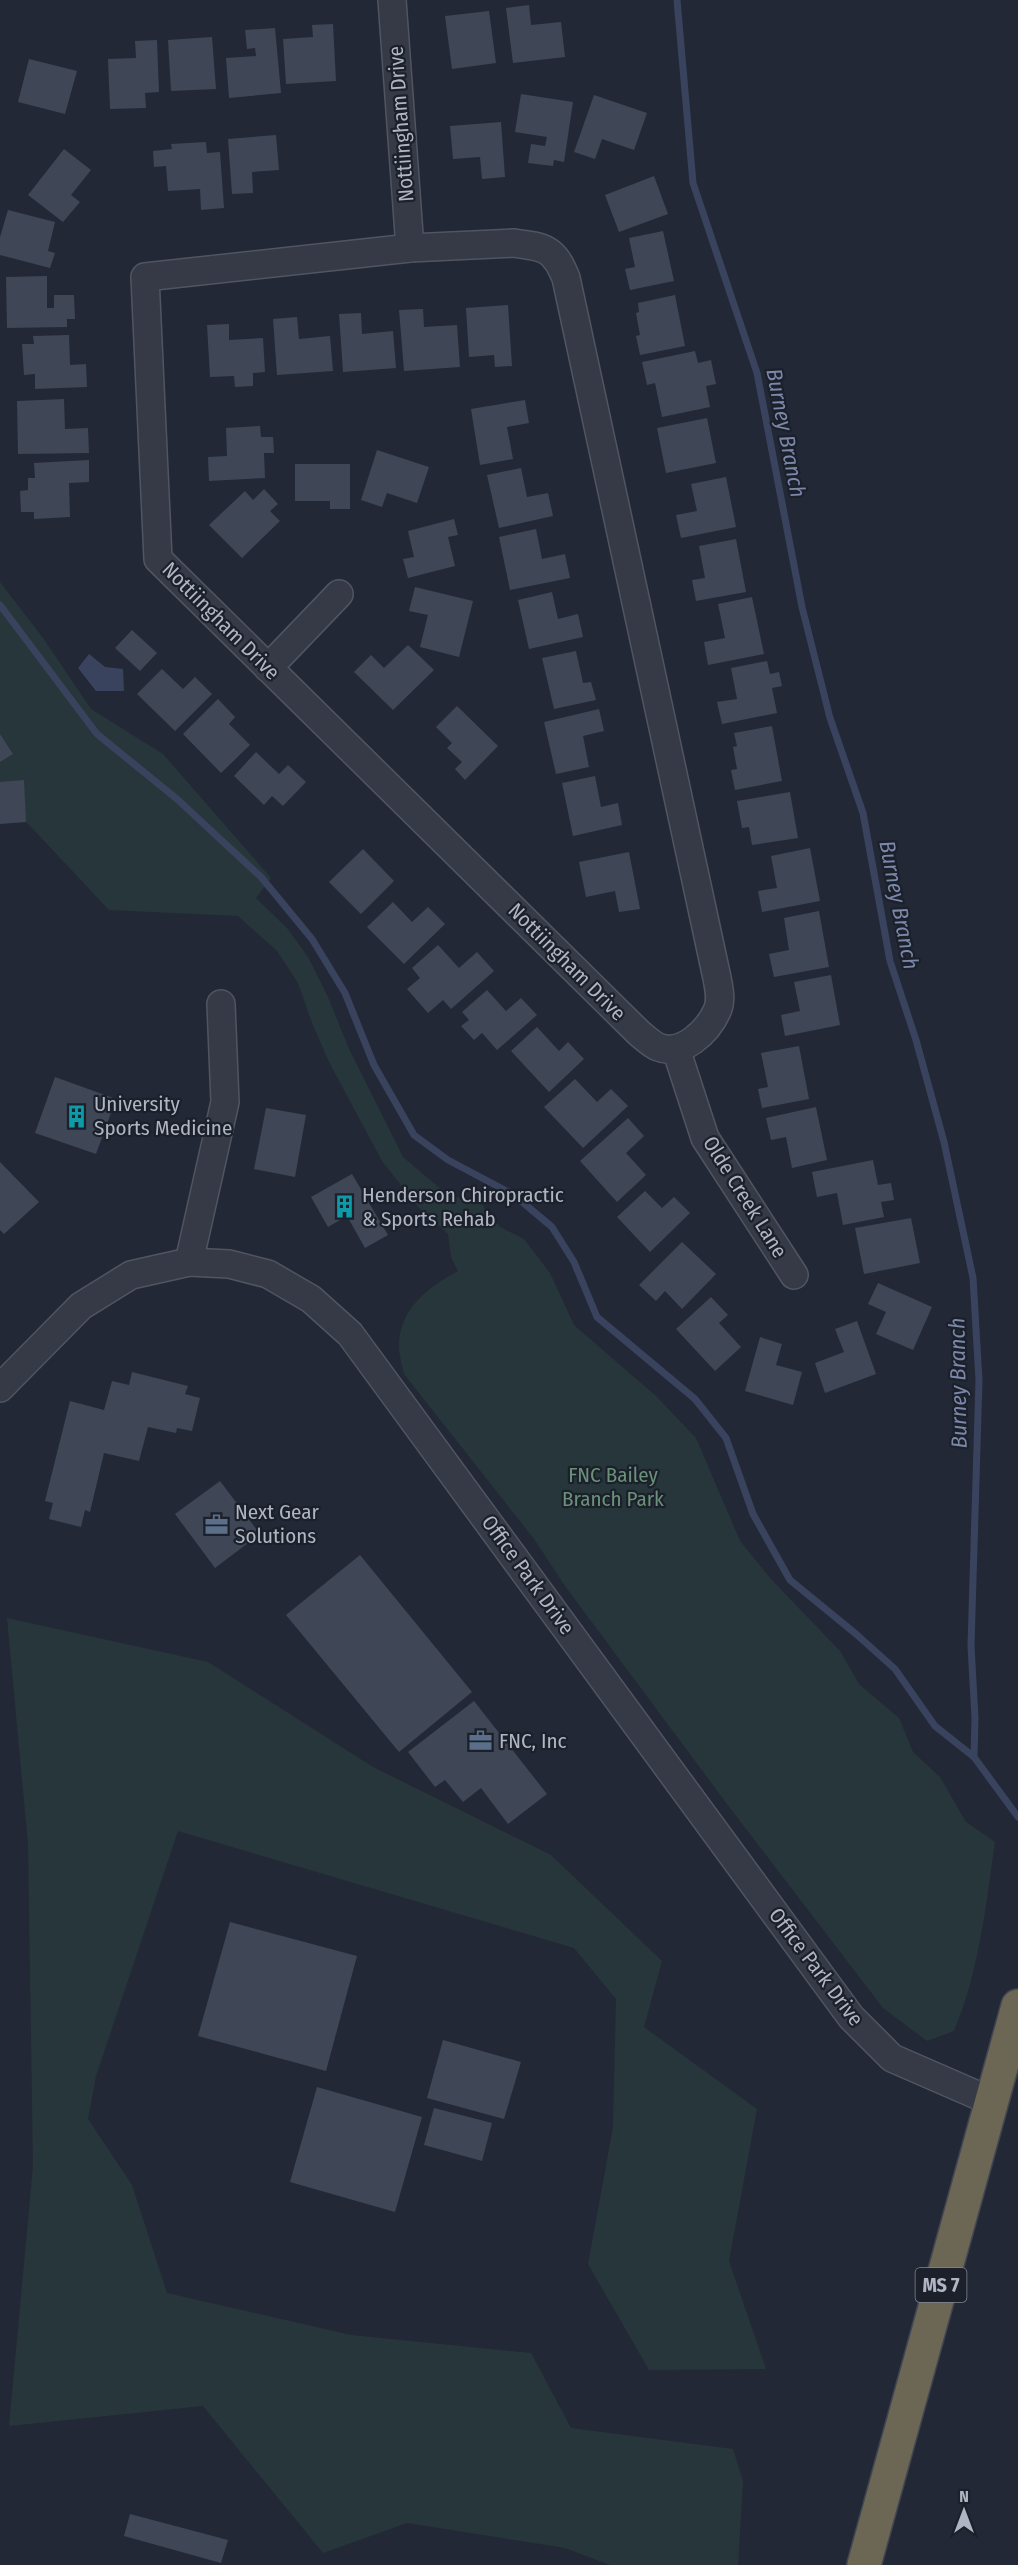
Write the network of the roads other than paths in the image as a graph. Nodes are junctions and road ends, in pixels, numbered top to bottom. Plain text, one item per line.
1 (392, 0) edge
2 (410, 248) junction
3 (339, 594) dead end
4 (268, 668) junction
5 (221, 1004) dead end
6 (676, 1049) junction
7 (189, 1262) junction
8 (794, 1275) dead end
9 (0, 1388) edge
10 (1018, 2006) edge
11 (993, 2102) junction
12 (864, 2565) edge

1 - 2 street, Nottiingham Drive
2 - 4 street, Nottiingham Drive
2 - 6 street, Nottiingham Drive
3 - 4 street
4 - 6 street, Nottiingham Drive
5 - 7 street
6 - 8 street, Olde Creek Lane
7 - 9 street, Office Park Drive
7 - 11 street, Office Park Drive
10 - 11 highway, MS 7
11 - 12 highway, MS 7

